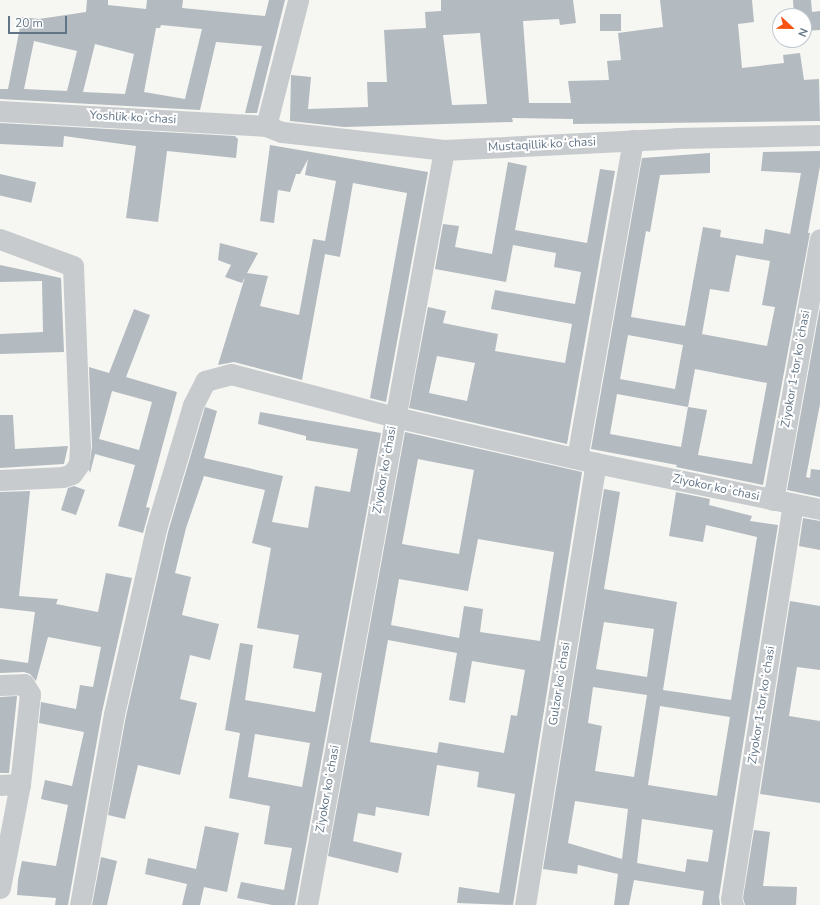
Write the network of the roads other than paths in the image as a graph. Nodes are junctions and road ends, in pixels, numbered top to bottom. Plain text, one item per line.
1 (298, 0) edge
2 (0, 111) edge
3 (266, 126) junction
4 (820, 134) edge
5 (632, 140) junction
6 (444, 150) junction
7 (820, 238) edge
8 (0, 239) edge
9 (395, 417) junction
10 (586, 461) junction
11 (0, 480) edge
12 (773, 500) junction
13 (793, 504) junction
14 (820, 509) edge
15 (0, 684) edge
16 (10, 785) edge
17 (0, 888) edge
18 (80, 905) edge
19 (307, 905) edge
20 (525, 905) edge
21 (733, 905) edge

1 - 3 street
2 - 3 street, Yoshlik koʻchasi
3 - 6 street, Mustaqillik koʻchasi
4 - 5 street, Mustaqillik koʻchasi
5 - 6 street, Mustaqillik koʻchasi
5 - 10 street, Gulzor koʻchasi
6 - 9 street
7 - 12 street, Ziyokor 1-tor koʻchasi
8 - 11 street
9 - 10 street, Ziyokor koʻchasi
9 - 18 street
9 - 19 street, Ziyokor koʻchasi
10 - 12 street, Ziyokor koʻchasi
10 - 20 street, Gulzor koʻchasi
12 - 13 street, Ziyokor koʻchasi
13 - 14 street, Ziyokor koʻchasi
13 - 21 street, Ziyokor 1-tor koʻchasi
15 - 16 street
16 - 17 street

